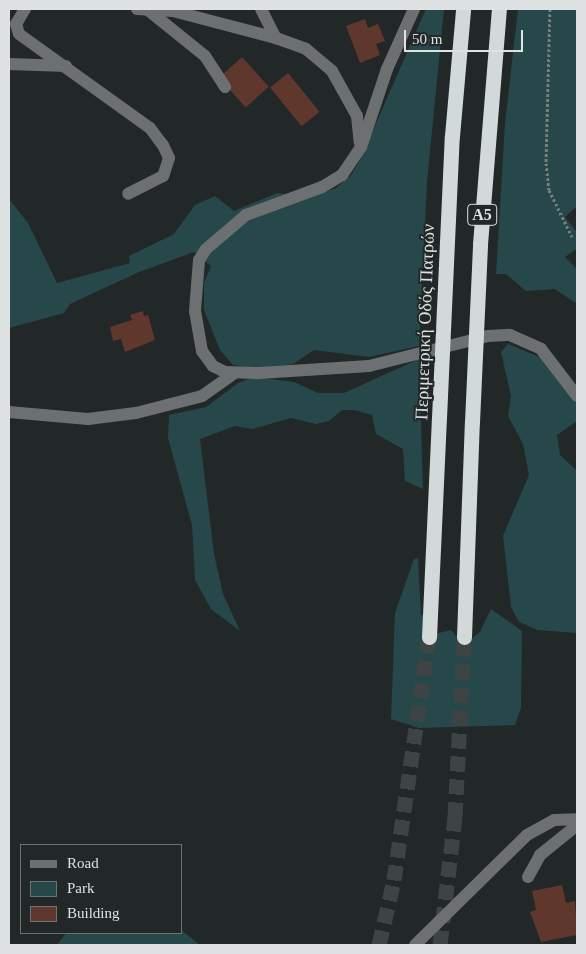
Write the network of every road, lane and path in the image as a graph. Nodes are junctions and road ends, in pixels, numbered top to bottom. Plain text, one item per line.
1 (25, 9) edge
2 (261, 9) edge
3 (414, 9) edge
4 (463, 9) edge
5 (499, 9) edge
6 (550, 9) edge
7 (142, 10) edge
8 (276, 38) junction
9 (9, 64) edge
10 (66, 66) junction
11 (225, 87) dead end
12 (361, 147) junction
13 (128, 194) dead end
14 (572, 237) dead end
15 (233, 374) junction
16 (577, 396) edge
17 (9, 412) edge
18 (429, 637) tunnel mouth
19 (464, 637) tunnel mouth
20 (577, 819) edge
21 (577, 825) edge
22 (528, 877) dead end
23 (415, 945) edge

1 - 10 street
2 - 8 street
3 - 12 street
4 - 18 highway, Περιμετρική Οδός Πατρών / Α5, bridge
5 - 19 highway, Α5, bridge
6 - 14 path
7 - 8 street
7 - 11 street
8 - 12 street
9 - 10 street
10 - 13 street
12 - 15 street
15 - 16 street
15 - 17 street
20 - 23 street
21 - 22 street

